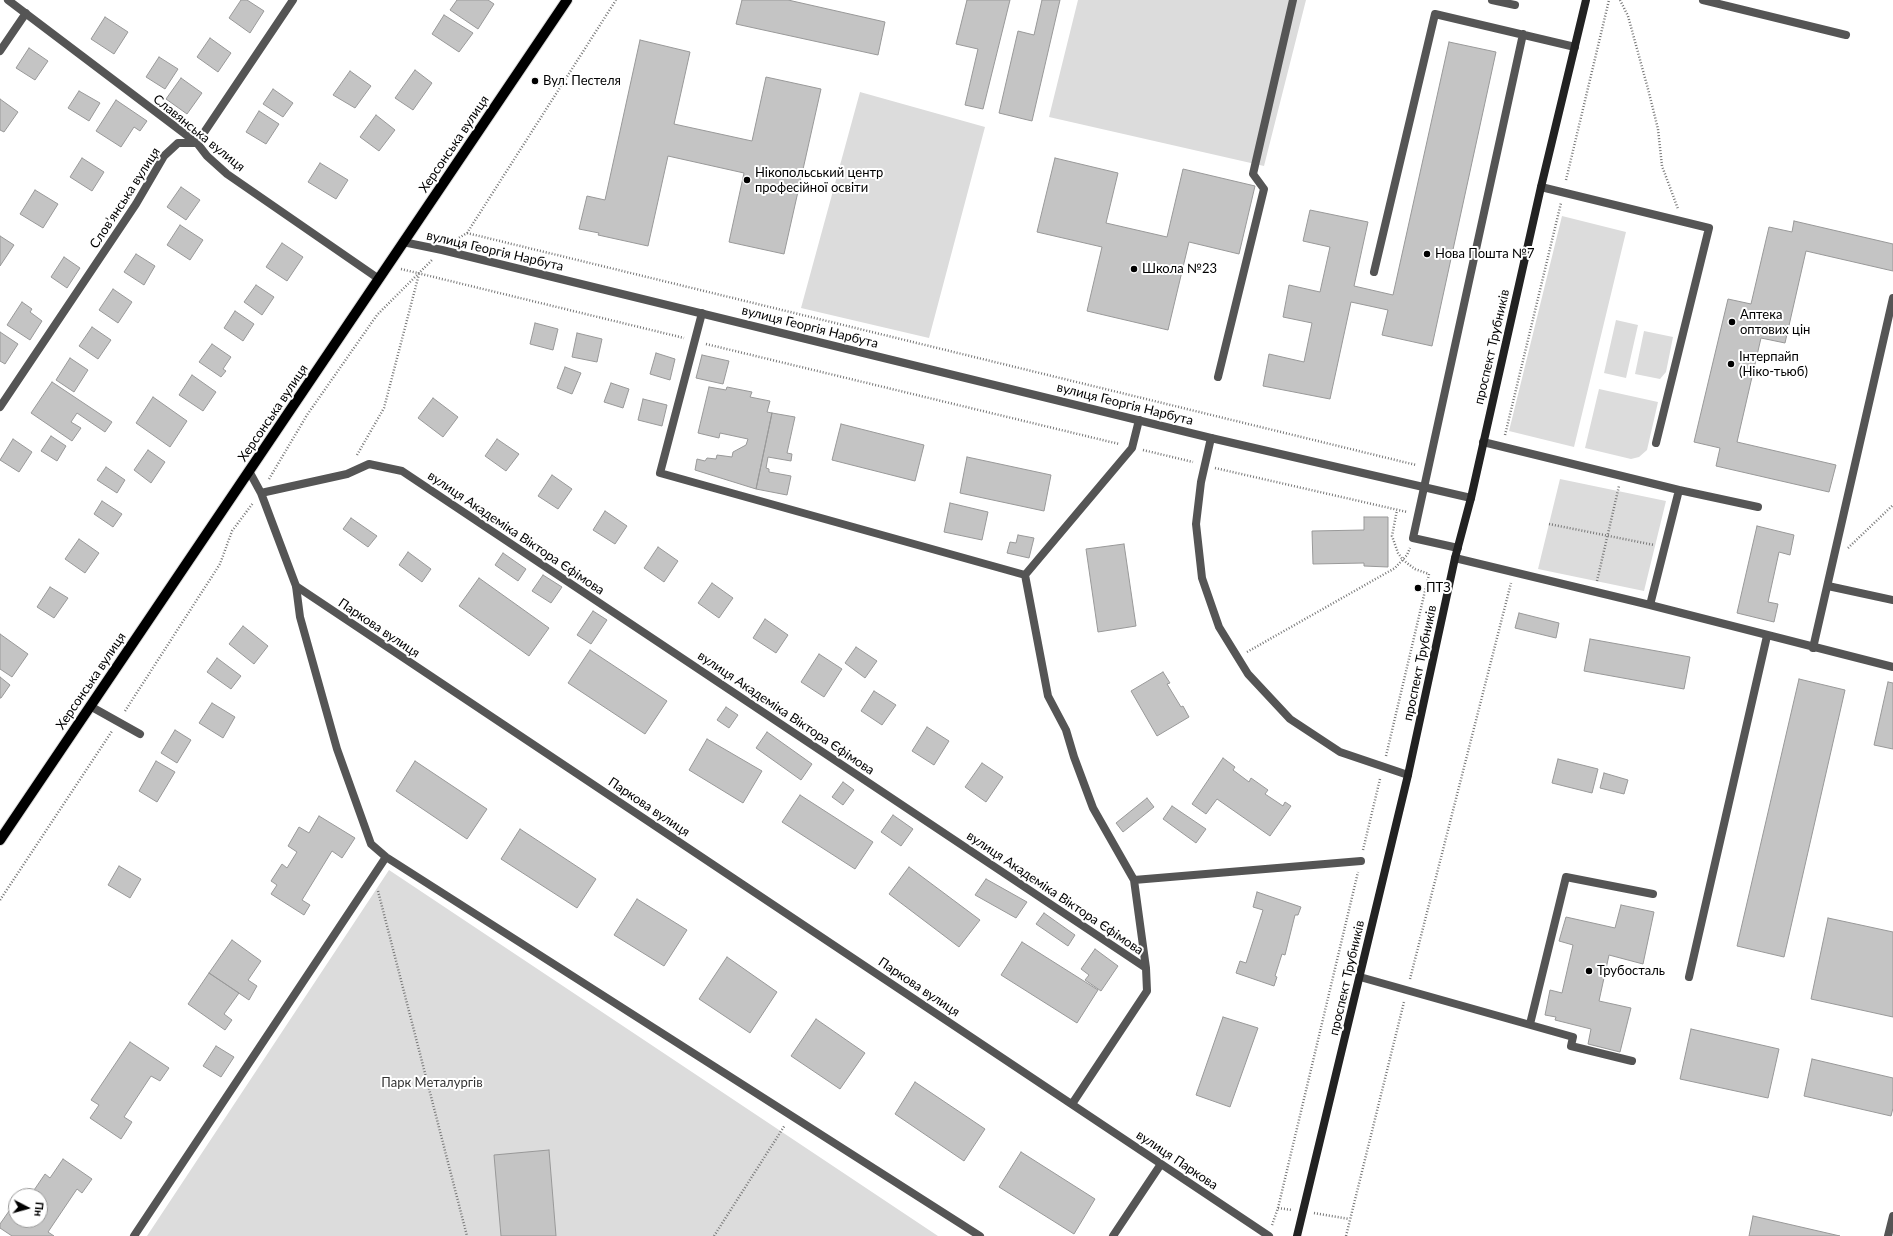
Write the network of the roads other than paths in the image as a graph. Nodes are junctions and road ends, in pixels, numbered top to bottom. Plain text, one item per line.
1 (8, 0) edge
2 (293, 0) edge
3 (567, 0) edge
4 (1293, 0) edge
5 (1492, 0) edge
6 (1586, 0) edge
7 (1704, 0) edge
8 (1515, 5) dead end
9 (26, 13) junction
10 (1523, 34) junction
11 (1846, 35) dead end
12 (1574, 47) junction
13 (0, 51) edge
14 (197, 143) junction
15 (1541, 187) junction
16 (404, 242) junction
17 (1374, 272) dead end
18 (379, 279) junction
19 (1893, 298) edge
20 (702, 313) junction
21 (1218, 377) dead end
22 (0, 407) edge
23 (1139, 420) junction
24 (1211, 438) junction
25 (1483, 442) junction
26 (1656, 443) dead end
27 (249, 471) junction
28 (1425, 486) junction
29 (1679, 490) junction
30 (261, 493) junction
31 (1471, 498) junction
32 (1758, 506) dead end
33 (1458, 548) junction
34 (1455, 558) junction
35 (1025, 574) junction
36 (296, 586) junction
37 (1828, 586) junction
38 (1893, 600) edge
39 (1650, 605) junction
40 (1767, 636) junction
41 (1813, 648) junction
42 (1893, 667) edge
43 (90, 706) junction
44 (140, 734) dead end
45 (1408, 775) junction
46 (0, 840) edge
47 (386, 857) junction
48 (1361, 861) road end
49 (1134, 880) junction
50 (1653, 894) dead end
51 (1146, 968) junction
52 (1360, 977) junction
53 (1689, 977) dead end
54 (1530, 1024) junction
55 (1632, 1061) dead end
56 (1072, 1104) junction
57 (1161, 1164) junction
58 (1893, 1216) edge
59 (134, 1236) edge
60 (980, 1236) edge
61 (1113, 1236) edge
62 (1269, 1236) edge
63 (1297, 1236) edge
64 (1888, 1236) edge

1 - 9 street, Славянська вулиця
2 - 14 street
3 - 16 main road, Херсонська вулиця
4 - 21 street
5 - 8 street
6 - 12 main road, проспект Трубників
7 - 11 street
9 - 13 street
9 - 14 street, Славянська вулиця
10 - 12 street
10 - 17 street
10 - 28 street
12 - 15 main road, проспект Трубників
14 - 18 street, Славянська вулиця
14 - 22 street, Словʼянська вулиця
15 - 25 main road, проспект Трубників
15 - 26 street
16 - 18 main road, Херсонська вулиця
16 - 20 street, вулиця Георгія Нарбута
18 - 27 main road, Херсонська вулиця
19 - 37 street
20 - 23 street, вулиця Георгія Нарбута
20 - 35 street
23 - 24 street, вулиця Георгія Нарбута
23 - 35 street
24 - 28 street, вулиця Георгія Нарбута
24 - 45 street
25 - 29 street
25 - 31 main road, проспект Трубників
27 - 30 street
27 - 43 main road, Херсонська вулиця
28 - 31 street, вулиця Георгія Нарбута
28 - 33 street
29 - 32 street
29 - 39 street
30 - 36 street
30 - 51 street, вулиця Академіка Віктора Єфімова
31 - 33 main road, проспект Трубників
33 - 34 main road, проспект Трубників
34 - 39 street
34 - 45 main road, проспект Трубників
35 - 49 street
36 - 47 street
36 - 56 street, Паркова вулиця
37 - 38 street
37 - 41 street
39 - 40 street
40 - 41 street
40 - 53 street
41 - 42 street
43 - 44 street
43 - 46 main road, Херсонська вулиця
45 - 52 main road, проспект Трубників
47 - 59 street
47 - 60 street
48 - 49 street
49 - 51 street
50 - 54 street
51 - 56 street, вулиця Академіка Віктора Єфімова
52 - 54 street
52 - 63 main road, проспект Трубників
54 - 55 street
56 - 57 street, вулиця Паркова
57 - 61 street
57 - 62 street, вулиця Паркова
58 - 64 street

